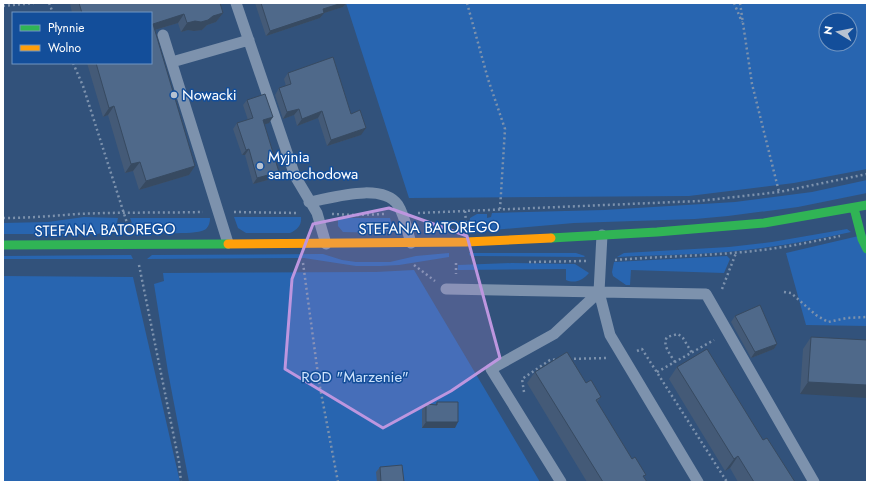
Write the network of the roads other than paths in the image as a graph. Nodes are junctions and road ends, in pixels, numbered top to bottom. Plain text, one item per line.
1 (236, 3) edge
2 (164, 35) edge
3 (249, 40) junction
4 (172, 62) junction
5 (309, 202) junction
6 (867, 205) edge
7 (854, 208) junction
8 (602, 235) junction
9 (228, 243) junction
10 (411, 243) junction
11 (326, 244) junction
12 (3, 245) edge
13 (867, 249) edge
14 (446, 289) road end
15 (599, 292) junction
16 (561, 482) edge
17 (698, 482) edge
18 (814, 482) edge

1 - 3 lane
2 - 4 lane
3 - 4 lane
3 - 5 lane
4 - 9 lane
5 - 10 lane
5 - 11 lane
6 - 7 main road, STEFANA BATOREGO
7 - 8 main road, STEFANA BATOREGO
7 - 13 main road
8 - 10 main road, STEFANA BATOREGO
8 - 15 lane
9 - 11 main road, STEFANA BATOREGO
9 - 12 main road, STEFANA BATOREGO
10 - 11 main road, STEFANA BATOREGO
14 - 15 lane
15 - 16 lane
15 - 17 lane
15 - 18 lane

